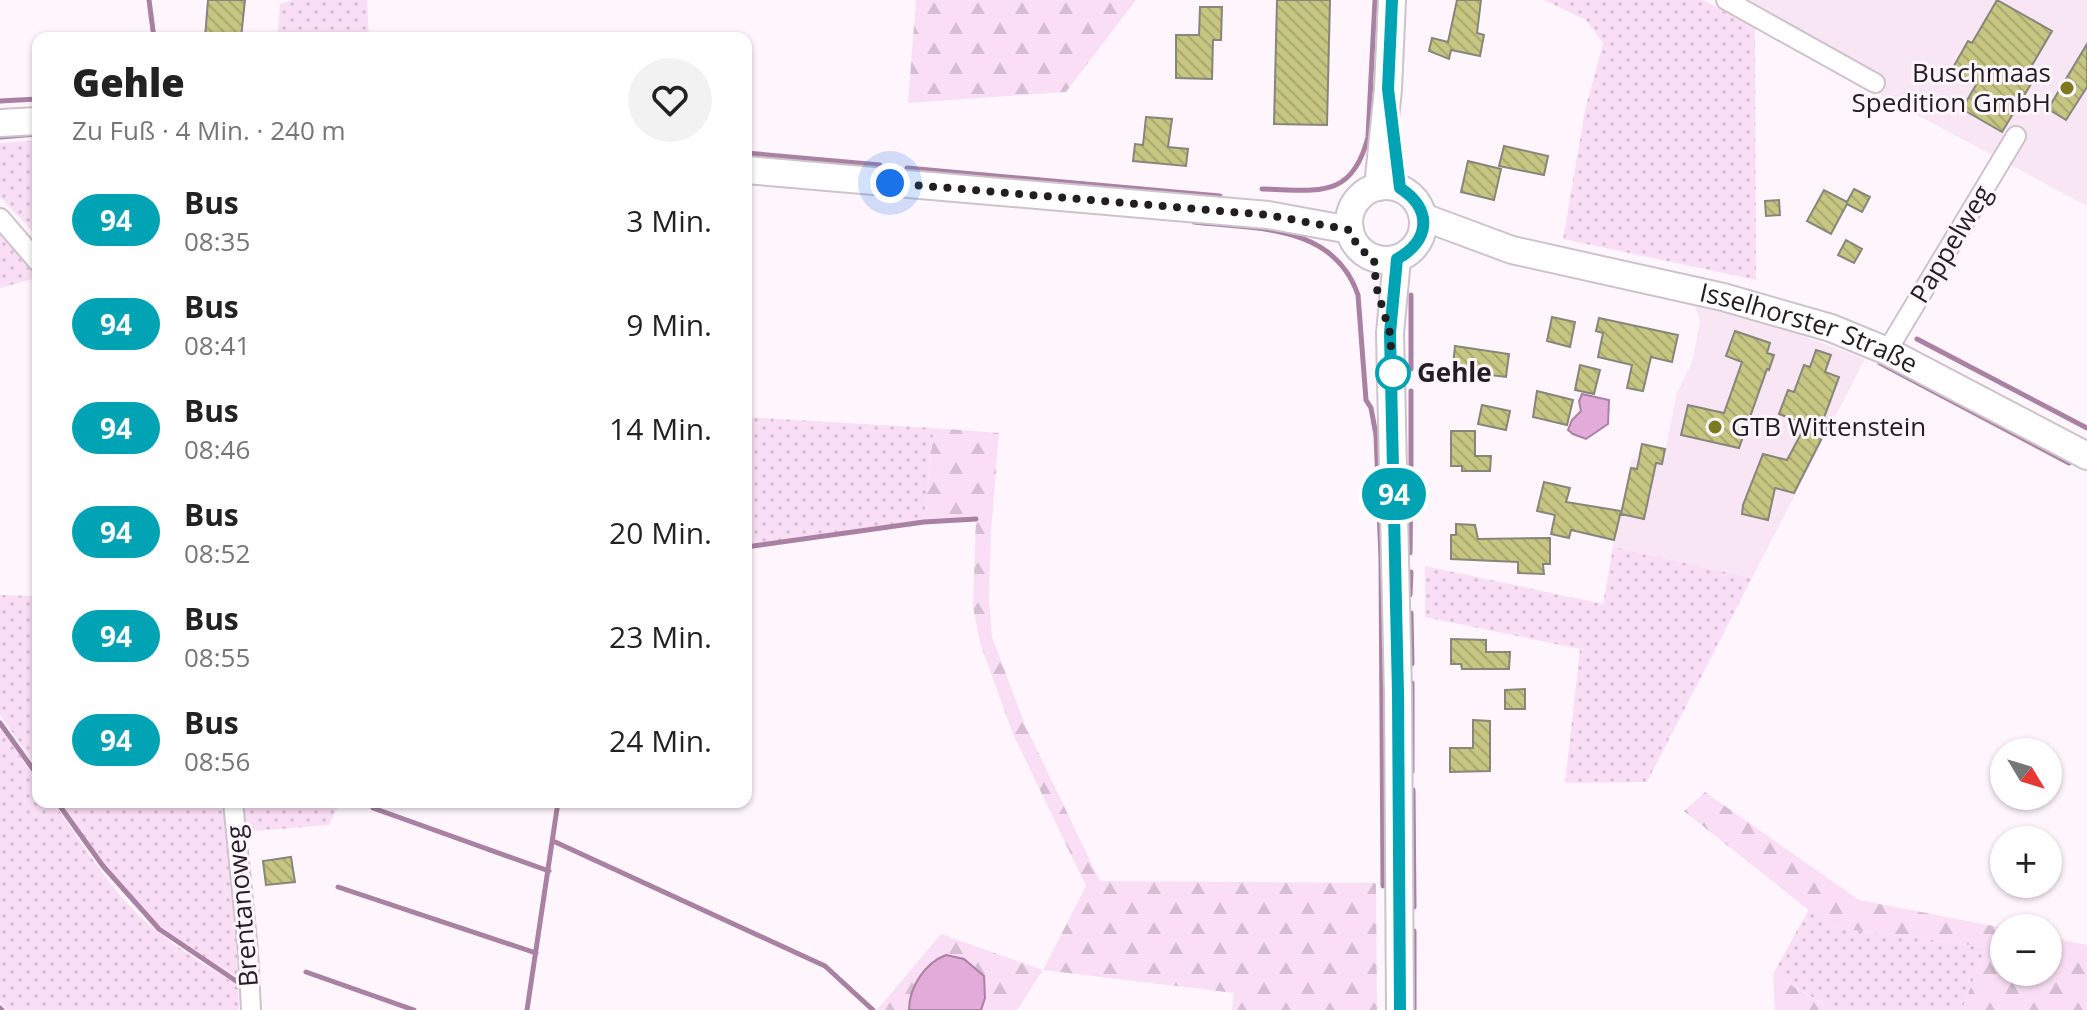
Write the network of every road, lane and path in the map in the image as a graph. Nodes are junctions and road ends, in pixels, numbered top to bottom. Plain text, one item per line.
1 (1392, 0) edge
2 (1726, 0) edge
3 (1875, 83) dead end
4 (32, 121) edge
5 (0, 123) edge
6 (2016, 136) dead end
7 (752, 171) edge
8 (1389, 187) junction
9 (0, 218) edge
10 (1350, 220) junction
11 (1421, 228) junction
12 (32, 255) edge
13 (1386, 259) junction
14 (1887, 351) junction
15 (2087, 456) edge
16 (234, 808) edge
17 (251, 1010) edge
18 (1400, 1010) edge

1 - 8 street
2 - 3 street
4 - 5 street
6 - 14 street, Pappelweg
7 - 10 street
8 - 10 street
8 - 11 street
9 - 12 street
10 - 13 street
11 - 13 street
11 - 14 street, Isselhorster Straße
13 - 18 street
14 - 15 street, Isselhorster Straße
16 - 17 street, Brentanoweg

